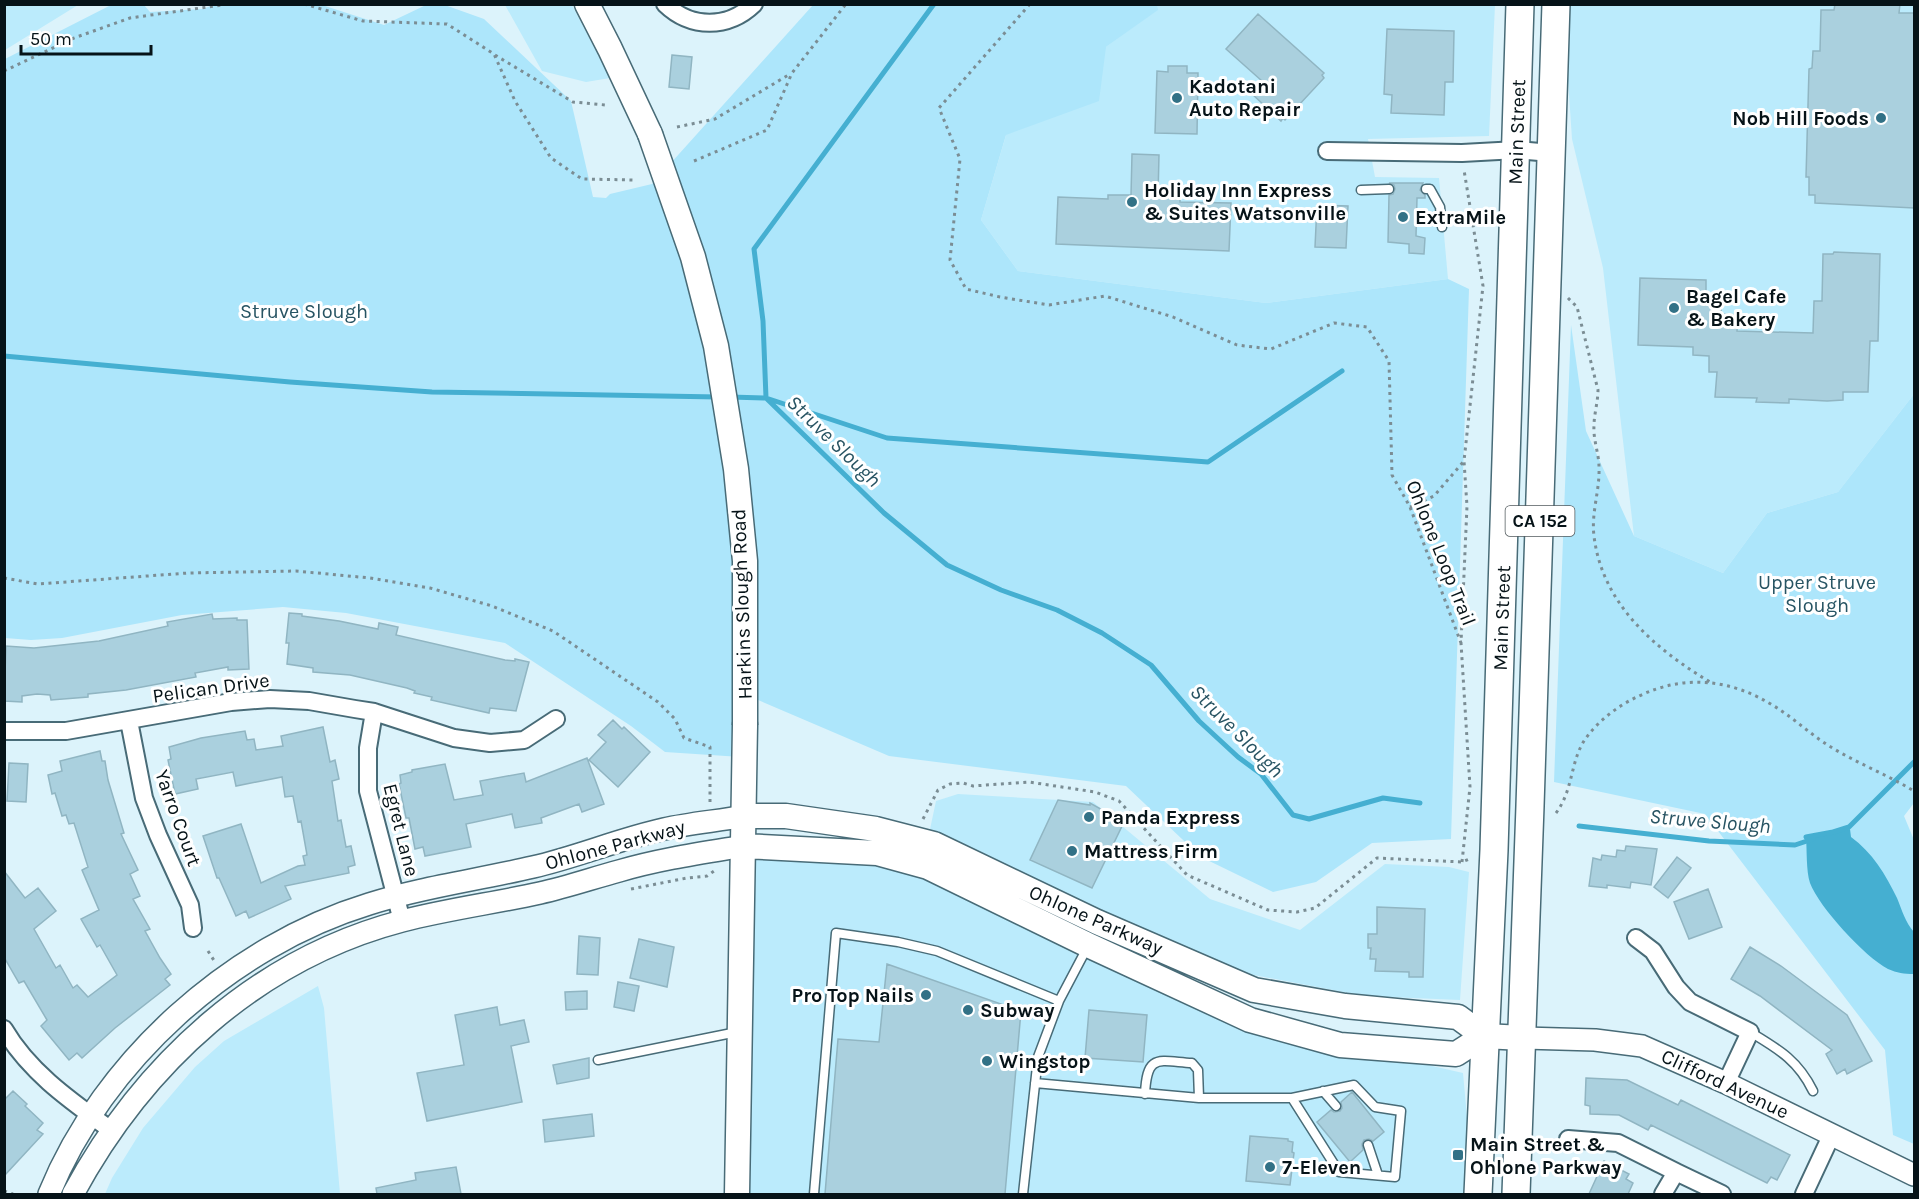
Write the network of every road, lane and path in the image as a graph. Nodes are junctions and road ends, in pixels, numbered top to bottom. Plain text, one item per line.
1 (229, 4) edge
2 (304, 4) edge
3 (587, 4) edge
4 (665, 4) edge
5 (754, 4) edge
6 (846, 4) edge
7 (1030, 4) edge
8 (1520, 4) edge
9 (1556, 4) edge
10 (494, 54) junction
11 (4, 71) edge
12 (792, 73) junction
13 (606, 105) dead end
14 (677, 126) dead end
15 (1516, 150) junction
16 (1327, 151) dead end
17 (1551, 153) junction
18 (694, 161) dead end
19 (634, 180) dead end
20 (1466, 188) dead end
21 (1389, 189) dead end
22 (1426, 189) dead end
23 (1361, 190) dead end
24 (1442, 227) dead end
25 (1568, 298) dead end
26 (1464, 461) junction
27 (1410, 507) junction
28 (4, 578) edge
29 (1461, 643) junction
30 (1710, 682) junction
31 (374, 712) junction
32 (556, 719) dead end
33 (129, 721) junction
34 (4, 731) edge
35 (1914, 791) edge
36 (711, 810) dead end
37 (1556, 813) dead end
38 (745, 816) junction
39 (921, 822) dead end
40 (744, 846) junction
41 (1494, 850) junction
42 (1462, 862) junction
43 (716, 869) dead end
44 (629, 890) dead end
45 (396, 896) junction
46 (402, 921) junction
47 (193, 927) dead end
48 (1093, 933) junction
49 (1636, 938) dead end
50 (208, 951) dead end
51 (217, 964) dead end
52 (1059, 1001) junction
53 (4, 1029) edge
54 (740, 1031) junction
55 (1750, 1032) junction
56 (1484, 1036) junction
57 (1523, 1038) junction
58 (598, 1060) dead end
59 (1035, 1083) junction
60 (1726, 1083) junction
61 (1323, 1091) junction
62 (1813, 1091) dead end
63 (1145, 1094) junction
64 (1198, 1098) junction
65 (1292, 1098) junction
66 (1336, 1106) dead end
67 (90, 1115) junction
68 (111, 1130) junction
69 (1832, 1134) junction
70 (1568, 1139) dead end
71 (1368, 1145) dead end
72 (1676, 1172) junction
73 (1378, 1175) junction
74 (1914, 1175) edge
75 (4, 1191) edge
76 (13, 1194) edge
77 (49, 1194) edge
78 (73, 1194) edge
79 (737, 1194) edge
80 (814, 1194) edge
81 (1023, 1194) edge
82 (1478, 1194) edge
83 (1515, 1194) edge
84 (1663, 1194) edge
85 (1722, 1194) edge
86 (1804, 1194) edge

1 - 11 path
2 - 10 path
3 - 38 main road, Harkins Slough Road, bridge
4 - 5 street
6 - 12 path
7 - 27 path, Ohlone Loop Trail
8 - 15 main road, Main Street / CA 152
9 - 17 main road, Main Street / CA 152
10 - 13 path
10 - 19 path
12 - 14 path
12 - 18 path
15 - 16 street
15 - 17 street
15 - 41 main road, Main Street / CA 152
17 - 57 main road, Main Street / CA 152
20 - 26 path
21 - 23 lane
22 - 24 lane
25 - 30 path
26 - 27 path
26 - 29 path
27 - 29 path, Ohlone Loop Trail
28 - 36 path
29 - 42 path
30 - 35 path
30 - 37 path
31 - 32 street, Pelican Drive
31 - 33 street, Pelican Drive
31 - 45 street, Egret Lane
33 - 34 street, Pelican Drive
33 - 47 street, Yarro Court
38 - 40 main road, Harkins Slough Road
38 - 45 street, Ohlone Parkway
38 - 48 main road, Ohlone Parkway
39 - 42 path
40 - 46 street, Ohlone Parkway
40 - 48 main road, Ohlone Parkway
40 - 54 main road, Harkins Slough Road
41 - 42 path
41 - 56 main road, Main Street / CA 152
43 - 44 path
45 - 46 street, Egret Lane
45 - 67 street, Ohlone Parkway
46 - 68 street, Ohlone Parkway
48 - 52 lane
48 - 56 main road, Ohlone Parkway
48 - 56 main road, Ohlone Parkway
49 - 55 street
50 - 51 path
52 - 59 lane
52 - 80 lane
53 - 67 street
54 - 58 lane
54 - 79 main road, Harkins Slough Road
55 - 60 street
55 - 62 lane
56 - 57 main road
56 - 82 main road, Main Street / CA 152
57 - 60 street, Clifford Avenue
57 - 83 main road, Main Street / CA 152
59 - 63 lane
59 - 81 lane
60 - 69 street, Clifford Avenue
61 - 65 lane
61 - 66 lane
61 - 73 lane
63 - 64 lane
63 - 64 lane
64 - 65 lane
65 - 73 lane
67 - 68 street
67 - 77 street, Ohlone Parkway
68 - 78 street, Ohlone Parkway
69 - 74 street, Clifford Avenue
69 - 86 street
70 - 72 street
71 - 73 lane
72 - 84 street
72 - 85 street
75 - 76 path

